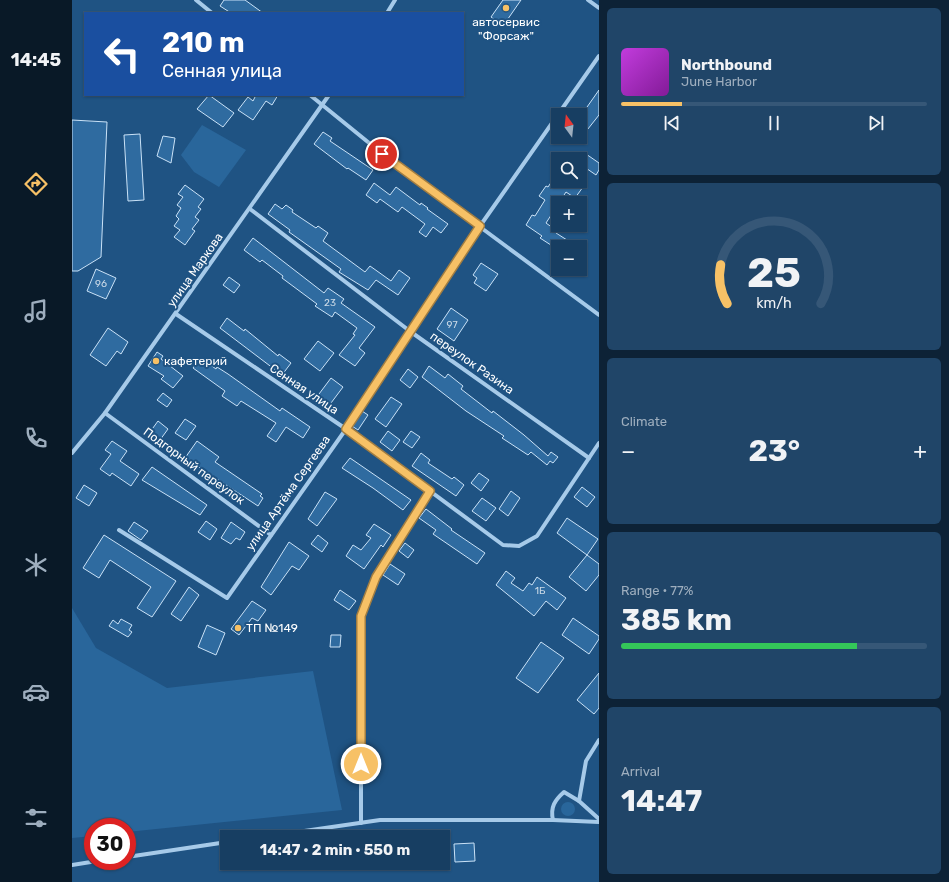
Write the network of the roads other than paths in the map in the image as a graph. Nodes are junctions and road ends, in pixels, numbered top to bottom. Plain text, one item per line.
1 (196, 0) edge
2 (389, 0) edge
3 (588, 0) edge
4 (394, 2) edge
5 (599, 8) edge
6 (211, 12) edge
7 (387, 12) edge
8 (599, 56) edge
9 (311, 96) edge
10 (329, 96) edge
11 (322, 105) junction
12 (250, 210) junction
13 (480, 226) junction
14 (176, 314) junction
15 (599, 315) edge
16 (411, 332) junction
17 (106, 413) junction
18 (346, 429) junction
19 (599, 443) edge
20 (72, 454) edge
21 (588, 458) junction
22 (430, 491) junction
23 (119, 530) dead end
24 (271, 535) junction
25 (599, 740) edge
26 (578, 801) junction
27 (553, 820) junction
28 (599, 820) edge
29 (361, 823) junction
30 (312, 830) edge
31 (220, 843) edge
32 (136, 856) edge
33 (84, 863) edge
34 (72, 865) edge

1 - 6 street
2 - 4 street
3 - 5 street
4 - 7 street
8 - 13 street, улица Артёма Сергеева
9 - 11 street
10 - 11 street, улица Маркова
11 - 12 street, улица Маркова
11 - 13 street
12 - 14 street, улица Маркова
12 - 16 street, переулок Разина
13 - 15 street
13 - 16 street, улица Артёма Сергеева
14 - 17 street, улица Маркова
14 - 18 street, Сенная улица
16 - 18 street, улица Артёма Сергеева
16 - 21 street, переулок Разина
17 - 20 street, улица Маркова
17 - 24 street, Подгорный переулок
18 - 22 street, Сенная улица
18 - 24 street, улица Артёма Сергеева
19 - 21 street
21 - 22 street, Сенная улица
22 - 29 street
23 - 24 street, улица Артёма Сергеева
25 - 26 street
26 - 27 street
26 - 28 street
27 - 28 street
27 - 29 street
29 - 30 street
31 - 32 street
33 - 34 street

